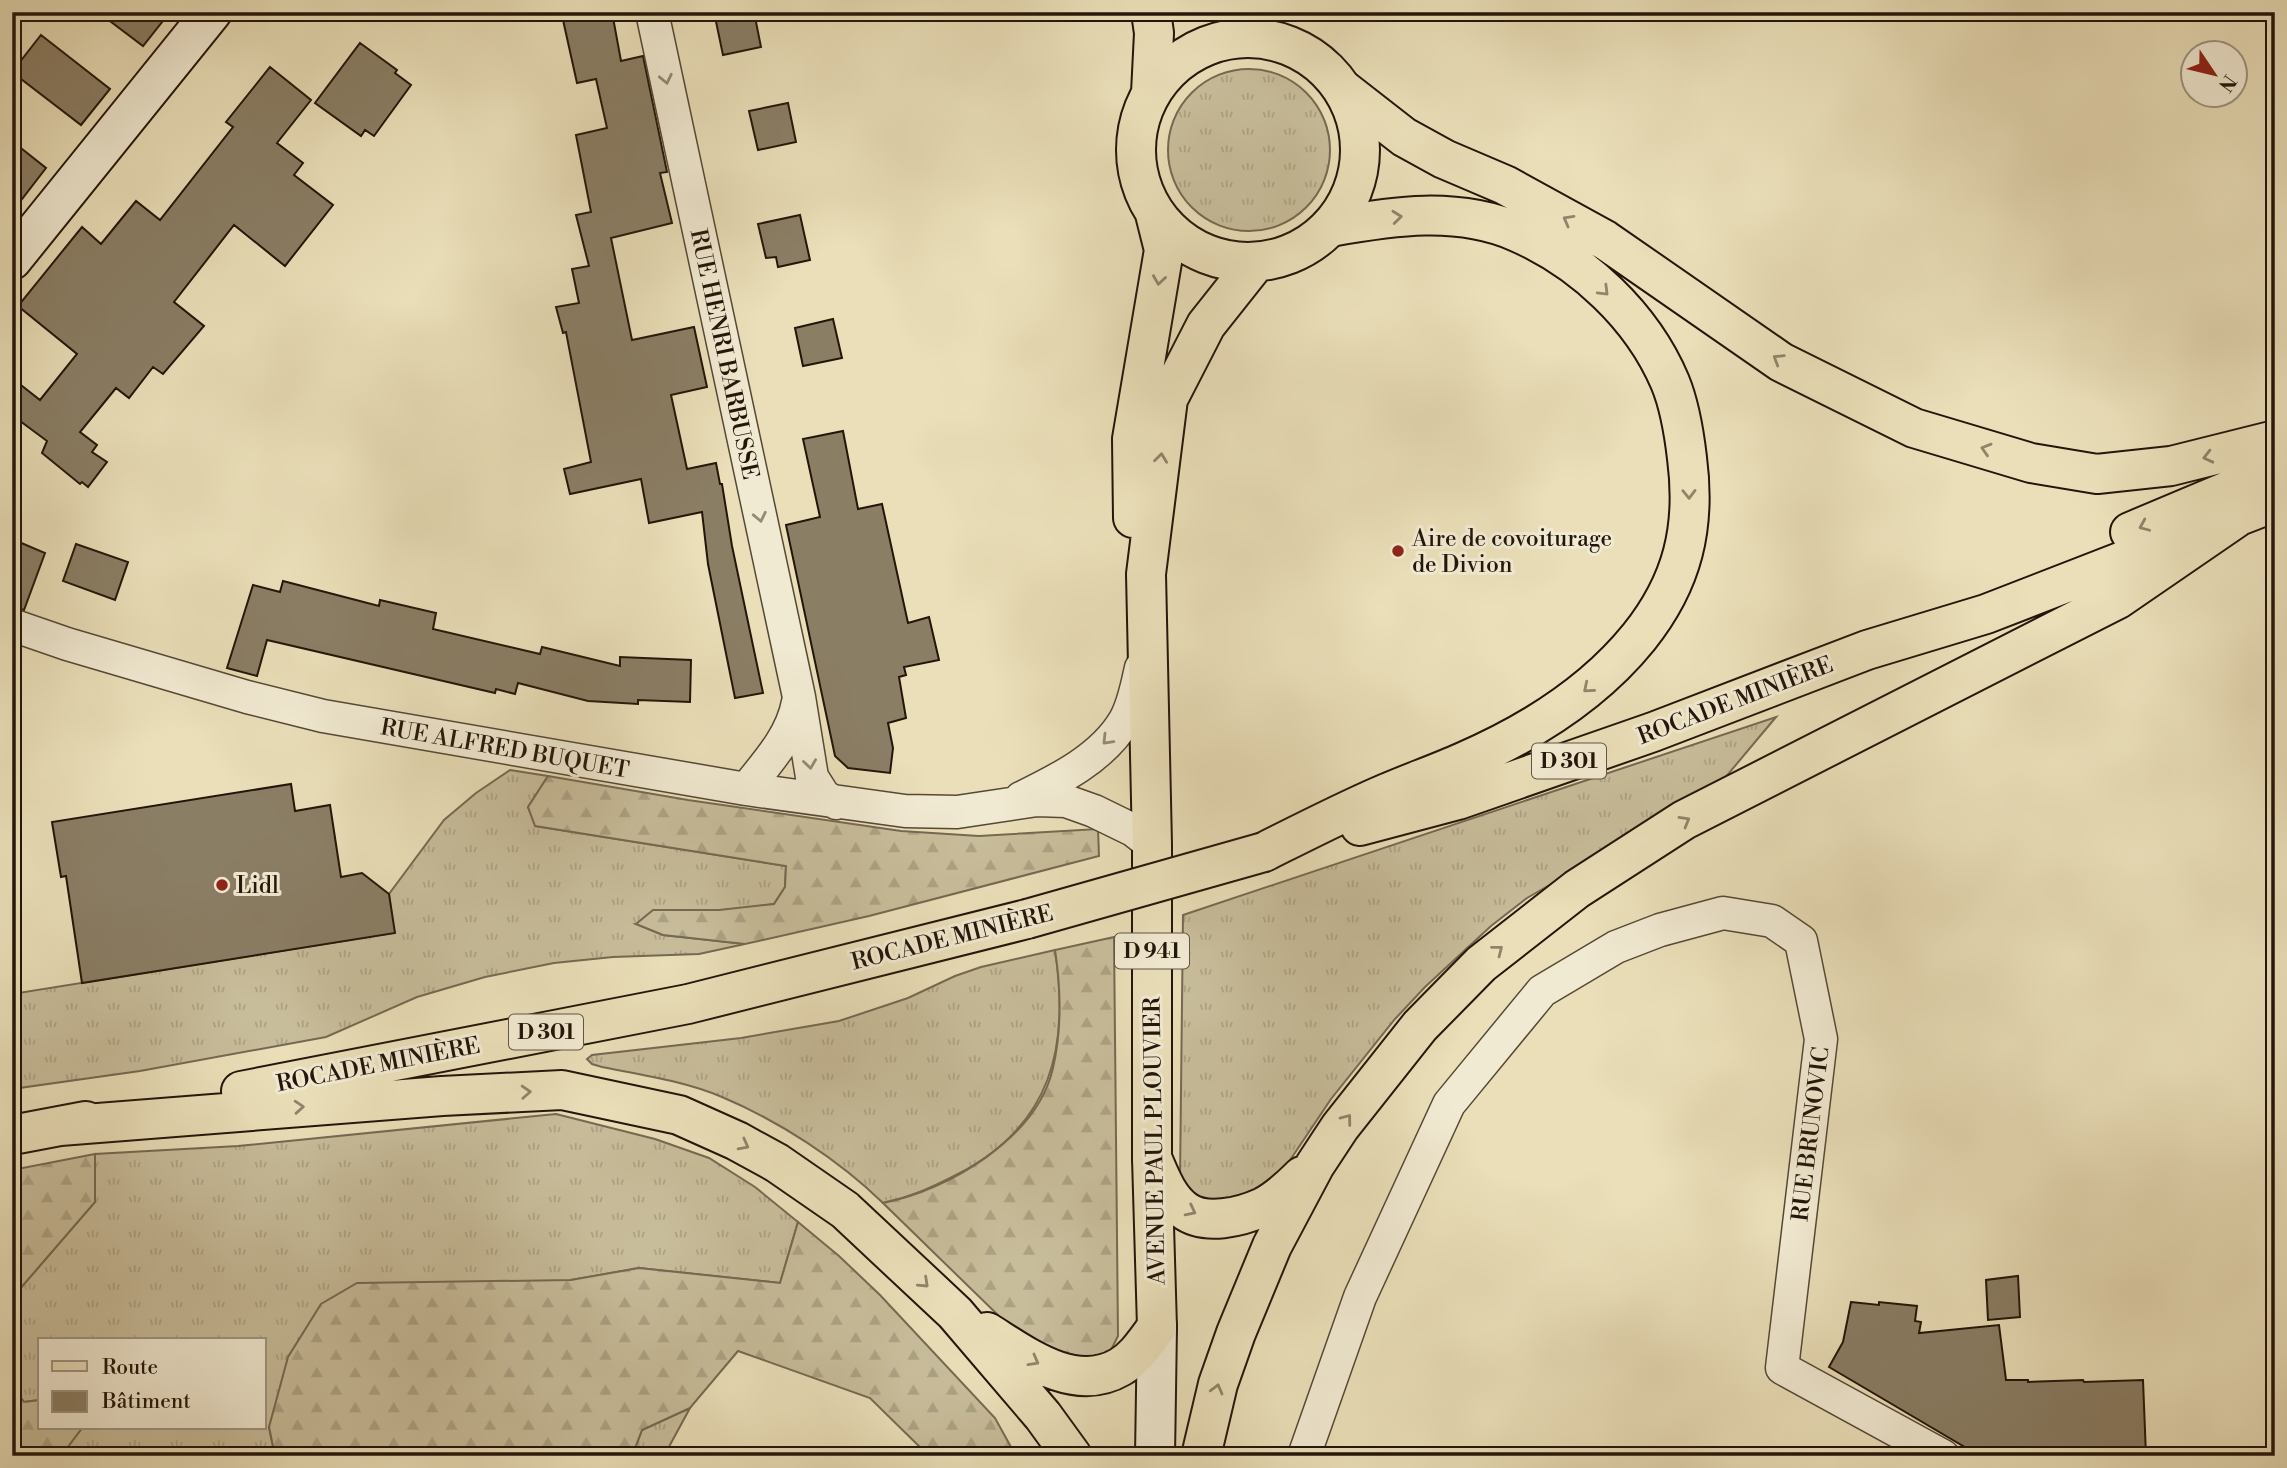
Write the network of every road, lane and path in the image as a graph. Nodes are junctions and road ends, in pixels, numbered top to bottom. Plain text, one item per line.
1 (212, 12) edge
2 (652, 12) edge
3 (1151, 12) edge
4 (1239, 25) edge
5 (1345, 92) junction
6 (1151, 93) junction
7 (1155, 214) junction
8 (1330, 227) junction
9 (12, 260) edge
10 (1256, 262) junction
11 (2275, 440) edge
12 (2275, 471) edge
13 (2275, 502) edge
14 (2236, 518) junction
15 (1146, 574) junction
16 (12, 625) edge
17 (1147, 632) junction
18 (1867, 650) junction
19 (799, 697) junction
20 (746, 789) junction
21 (836, 803) junction
22 (1008, 805) junction
23 (1152, 845) junction
24 (1264, 852) junction
25 (60, 1126) junction
26 (12, 1135) edge
27 (1153, 1158) junction
28 (1315, 1165) junction
29 (955, 1313) junction
30 (1157, 1327) junction
31 (1072, 1456) edge
32 (1155, 1456) edge
33 (1201, 1456) edge
34 (1304, 1456) edge
35 (1943, 1456) edge

1 - 9 main road
2 -> 19 street, RUE HENRI BARBUSSE
3 - 6 main road
4 - 5 main road
4 - 6 main road
5 - 8 main road
11 -> 5 main road
6 - 7 main road
7 - 10 main road
7 -> 15 main road, AVENUE PAUL PLOUVIER / D 941
8 - 10 main road
8 -> 24 main road
15 -> 10 main road, AVENUE PAUL PLOUVIER / D 941
12 -> 18 main road, ROCADE MINIÈRE / D 301
13 - 14 main road, ROCADE MINIÈRE / D 301
14 - 18 main road, ROCADE MINIÈRE / D 301
28 -> 14 main road
15 - 17 main road, AVENUE PAUL PLOUVIER / D 941
16 - 20 street, RUE ALFRED BUQUET
17 -> 22 street, RUE ALFRED BUQUET
17 - 23 main road, AVENUE PAUL PLOUVIER / D 941
18 - 24 main road, ROCADE MINIÈRE / D 301
19 - 20 street, RUE HENRI BARBUSSE
19 -> 21 street, RUE HENRI BARBUSSE
20 - 21 street, RUE ALFRED BUQUET
21 - 22 street, RUE ALFRED BUQUET
22 - 23 street, RUE ALFRED BUQUET
23 - 27 main road, AVENUE PAUL PLOUVIER / D 941
24 - 25 main road, ROCADE MINIÈRE / D 301, bridge
25 - 26 main road, ROCADE MINIÈRE / D 301
25 -> 29 main road
27 -> 28 main road
27 - 30 main road, AVENUE PAUL PLOUVIER / D 941
33 -> 28 main road
29 -> 30 main road
29 - 31 main road
30 - 32 main road, AVENUE PAUL PLOUVIER
34 - 35 street, RUE BRUNOVIC

